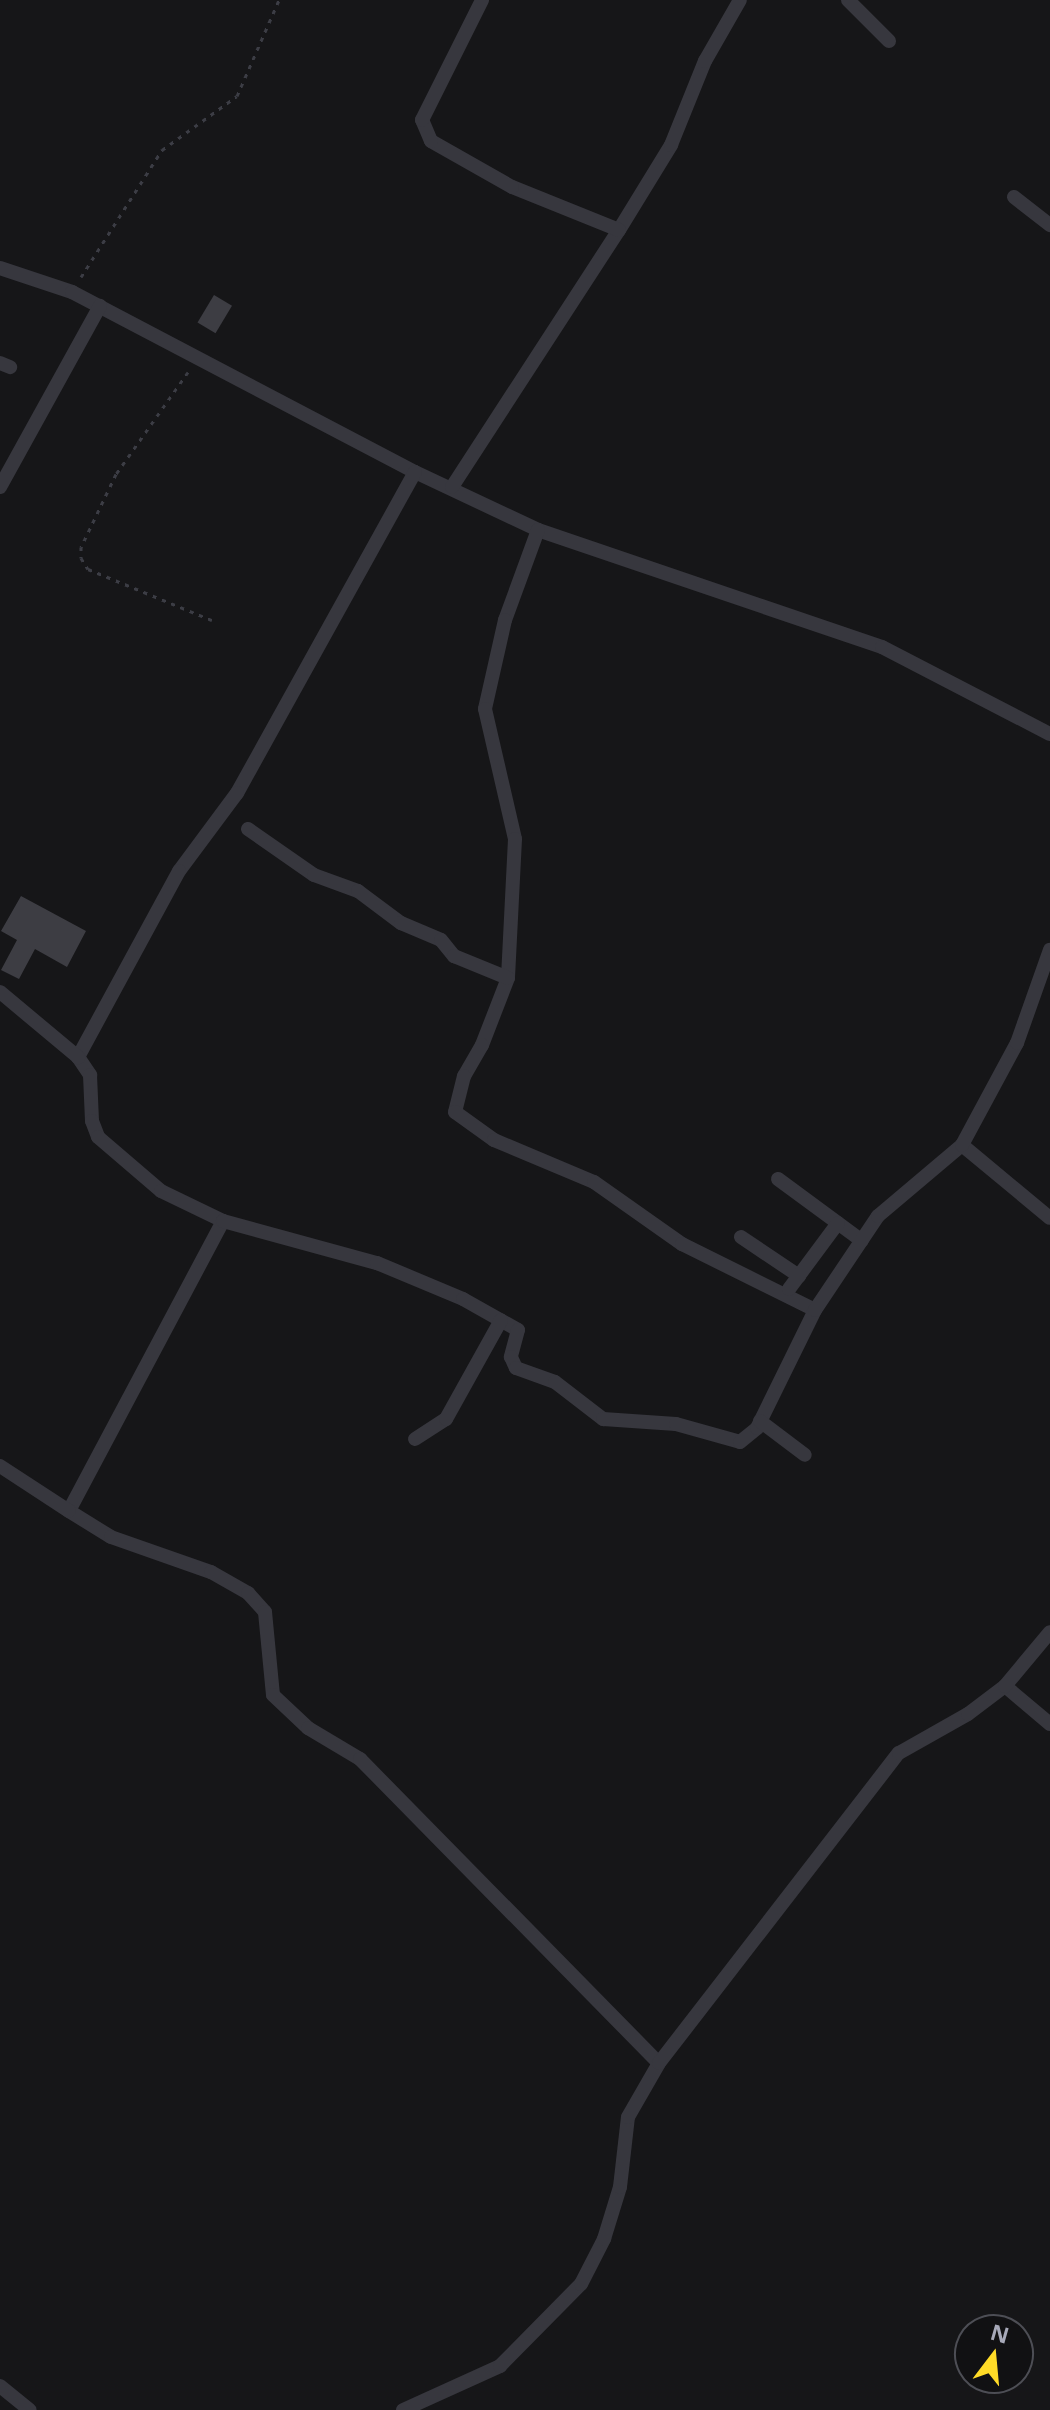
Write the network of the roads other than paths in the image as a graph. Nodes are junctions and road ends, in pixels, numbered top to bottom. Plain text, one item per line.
1 (482, 0) edge
2 (740, 0) edge
3 (848, 0) edge
4 (889, 41) dead end
5 (1014, 197) dead end
6 (1050, 225) edge
7 (619, 230) junction
8 (0, 268) edge
9 (100, 306) junction
10 (415, 472) junction
11 (0, 487) edge
12 (452, 487) junction
13 (538, 530) junction
14 (1050, 734) edge
15 (248, 829) dead end
16 (1050, 950) edge
17 (508, 978) junction
18 (0, 992) edge
19 (78, 1057) junction
20 (962, 1145) junction
21 (778, 1179) dead end
22 (1050, 1218) edge
23 (223, 1221) junction
24 (838, 1223) junction
25 (741, 1237) dead end
26 (862, 1241) junction
27 (799, 1276) junction
28 (789, 1289) dead end
29 (815, 1310) junction
30 (501, 1320) junction
31 (760, 1421) junction
32 (415, 1439) dead end
33 (805, 1455) dead end
34 (0, 1466) edge
35 (69, 1511) junction
36 (1050, 1632) edge
37 (1005, 1686) junction
38 (1050, 1724) edge
39 (659, 2063) junction
40 (0, 2386) edge
41 (30, 2410) edge
42 (403, 2410) edge

1 - 7 street
2 - 7 street
3 - 4 street
5 - 6 street
7 - 12 street
8 - 9 street
9 - 10 street
9 - 11 street
10 - 12 street
10 - 19 street
12 - 13 street
13 - 14 street
13 - 17 street
15 - 17 street
16 - 20 street
17 - 29 street
18 - 19 street
19 - 23 street
20 - 22 street
20 - 26 street
21 - 24 street
23 - 30 street
23 - 35 street
24 - 26 street
24 - 27 street
25 - 27 street
26 - 29 street
27 - 28 street
29 - 31 street
30 - 31 street
30 - 32 street
31 - 33 street
34 - 35 street
35 - 39 street
36 - 37 street
37 - 38 street
37 - 39 street
39 - 42 street
40 - 41 street

